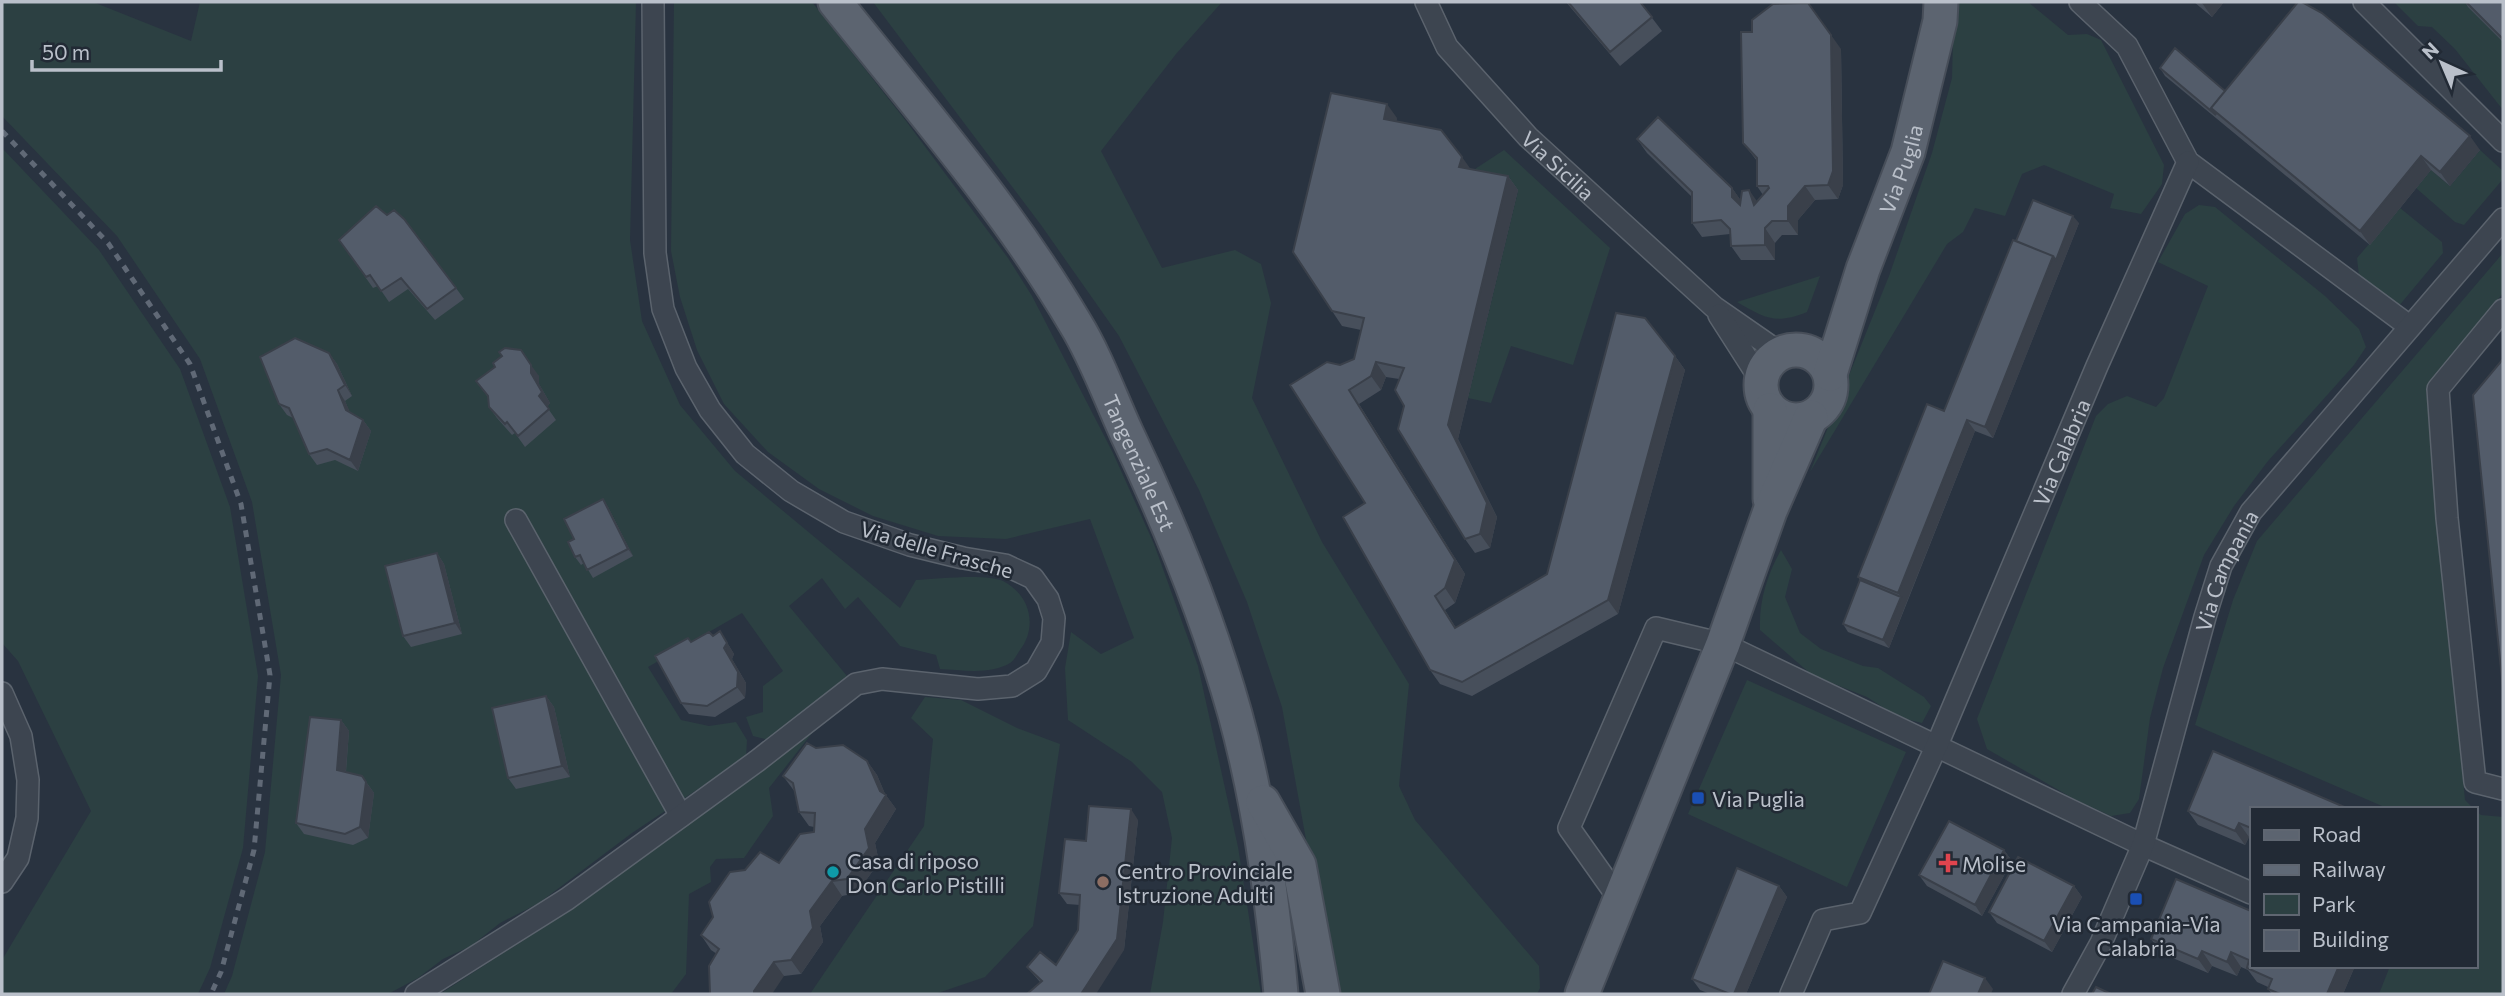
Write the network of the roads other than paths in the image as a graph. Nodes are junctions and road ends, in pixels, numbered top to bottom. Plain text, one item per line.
1 (653, 2) edge
2 (835, 2) edge
3 (1426, 2) edge
4 (1926, 2) edge
5 (1941, 2) edge
6 (2080, 2) edge
7 (2364, 2) edge
8 (1929, 66) junction
9 (2503, 141) edge
10 (2188, 162) junction
11 (2503, 219) edge
12 (1863, 269) junction
13 (1714, 307) junction
14 (2503, 310) edge
15 (2409, 326) junction
16 (1792, 352) junction
17 (1830, 374) junction
18 (1765, 395) junction
19 (1811, 417) junction
20 (1770, 511) junction
21 (516, 520) dead end
22 (1723, 644) junction
23 (2, 693) edge
24 (1937, 745) junction
25 (1251, 780) junction
26 (2503, 789) edge
27 (681, 816) junction
28 (2143, 845) junction
29 (2, 882) edge
30 (2250, 893) edge
31 (1620, 900) junction
32 (416, 994) edge
33 (1281, 994) edge
34 (1323, 994) edge
35 (1582, 994) edge
36 (1791, 994) edge
37 (2073, 994) edge

1 - 27 street, Via delle Frasche
2 - 25 main road, Tangenziale Est
3 - 13 street, Via Sicilia
4 - 8 main road, Via Puglia
5 - 8 main road, Via Puglia
6 - 10 street
7 - 9 street
8 - 12 main road, Via Puglia
10 - 15 street
10 - 24 street, Via Calabria
11 - 15 street, Via Campania
12 - 16 main road, Via Puglia
12 - 17 main road, Via Puglia
13 - 16 street, Via Sicilia
13 - 18 street, Via Sicilia
14 - 26 street
15 - 28 street, Via Campania
16 - 17 main road
16 - 18 main road
17 - 19 main road
18 - 19 main road
18 - 20 main road
19 - 20 main road
20 - 22 main road
21 - 27 street
22 - 24 street
22 - 31 main road
22 - 31 street
23 - 29 street
24 - 28 street
24 - 36 street, Via Calabria
25 - 33 main road, Tangenziale Est
25 - 34 main road
27 - 32 street, Via delle Frasche
28 - 30 street
28 - 37 street, Via Campania
31 - 35 main road

